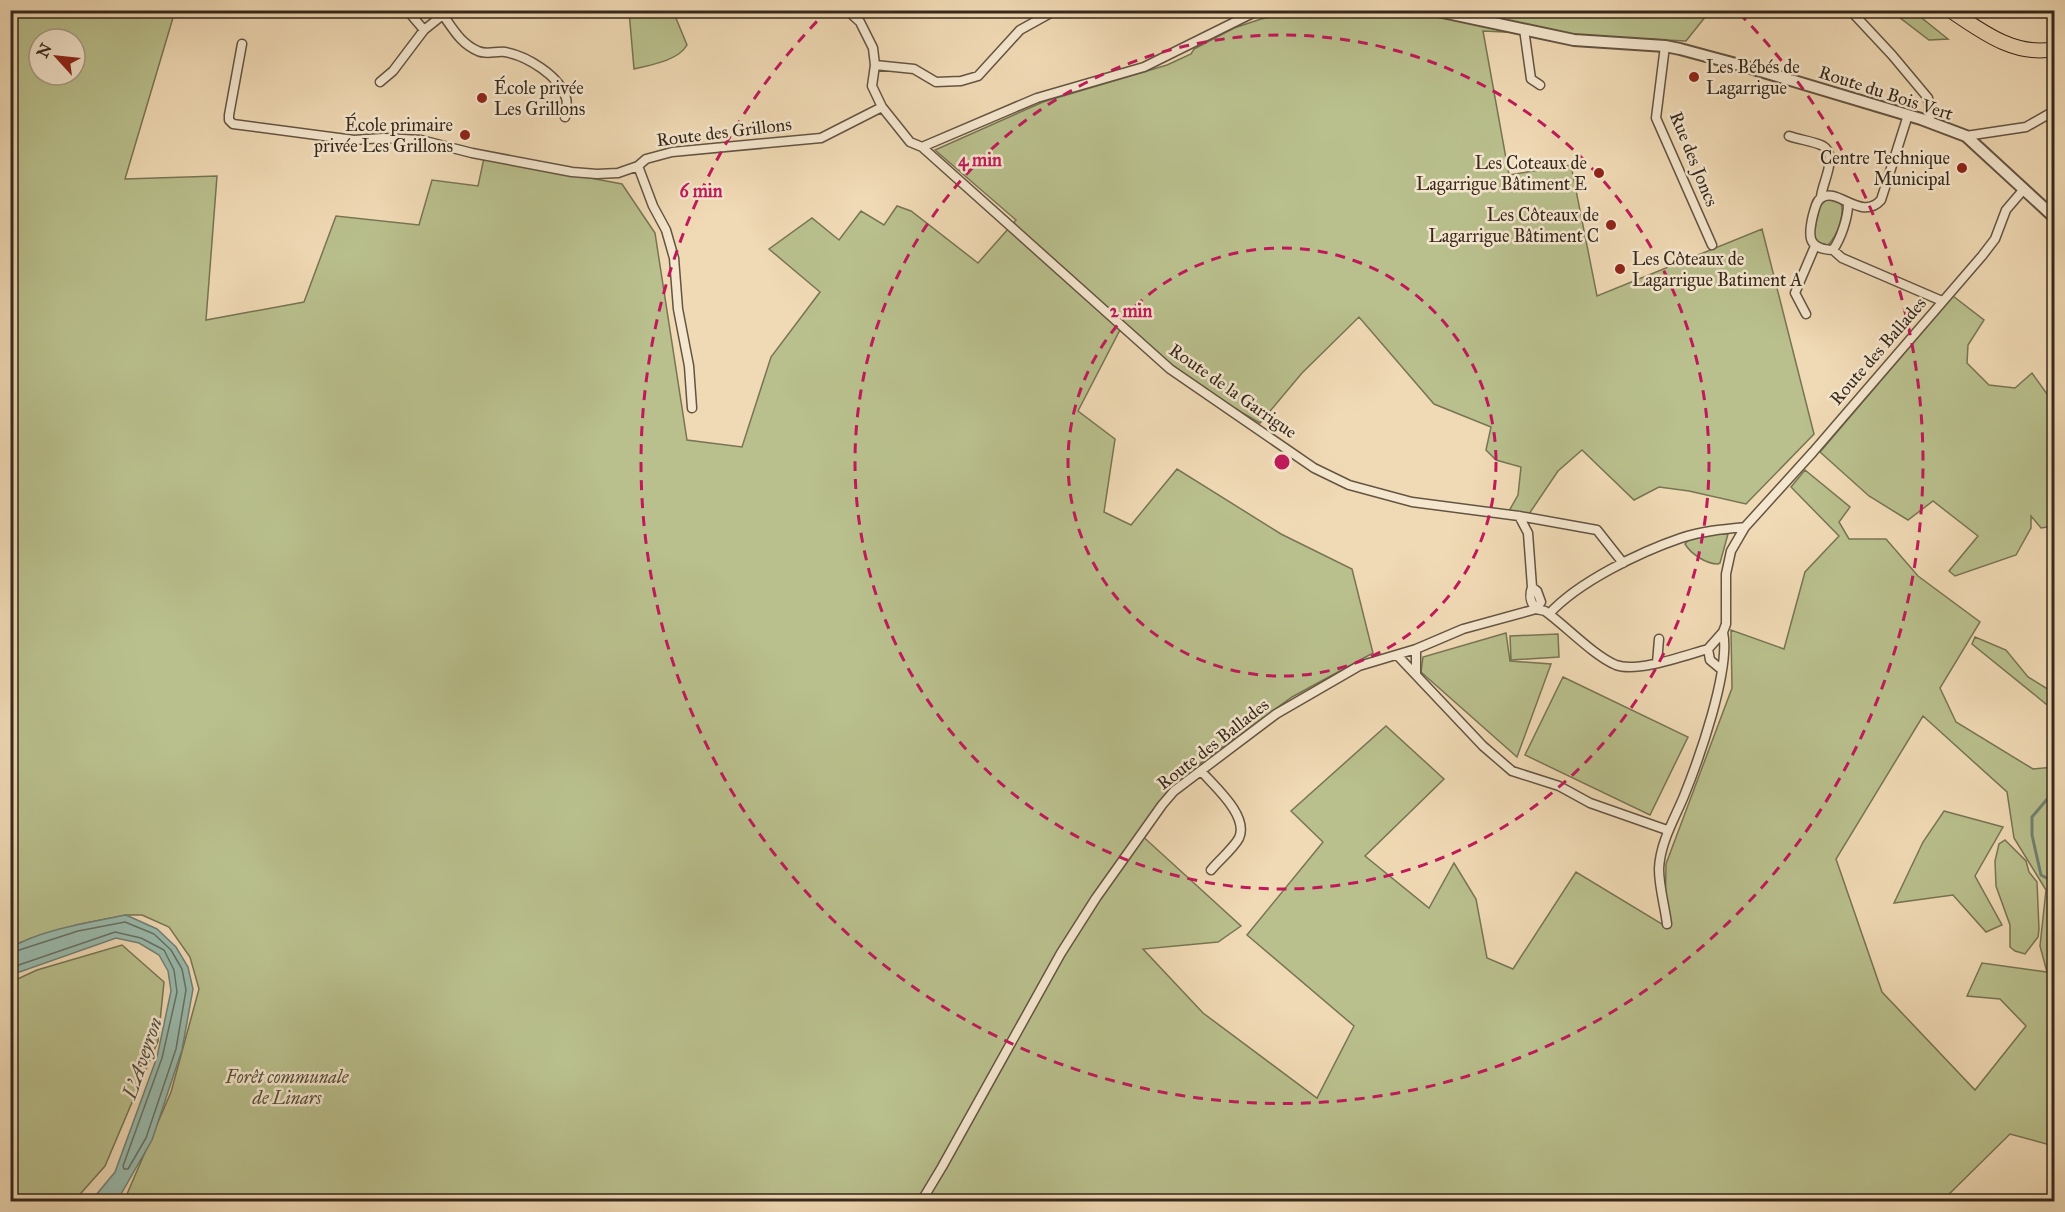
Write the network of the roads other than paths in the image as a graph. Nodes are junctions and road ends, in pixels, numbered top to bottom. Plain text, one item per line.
1 (407, 10) edge
2 (847, 10) edge
3 (1056, 10) edge
4 (1259, 10) edge
5 (1433, 10) edge
6 (1850, 10) edge
7 (1950, 10) edge
8 (446, 13) edge
9 (1524, 29) junction
10 (424, 30) junction
11 (242, 44) dead end
12 (1665, 46) junction
13 (2055, 49) edge
14 (875, 65) junction
15 (380, 82) dead end
16 (1540, 86) dead end
17 (882, 107) junction
18 (2055, 111) edge
19 (1908, 115) junction
20 (565, 117) dead end
21 (1930, 122) junction
22 (1789, 136) dead end
23 (1966, 136) junction
24 (922, 147) junction
25 (638, 166) junction
26 (2024, 189) junction
27 (1821, 197) junction
28 (1848, 204) junction
29 (2055, 217) edge
30 (1712, 245) dead end
31 (1815, 246) junction
32 (1833, 250) junction
33 (1942, 301) junction
34 (1806, 314) dead end
35 (692, 408) dead end
36 (1519, 516) junction
37 (1745, 527) junction
38 (1623, 563) junction
39 (1536, 609) junction
40 (1549, 614) junction
41 (1723, 632) junction
42 (1659, 639) dead end
43 (1416, 649) junction
44 (1707, 649) junction
45 (1397, 654) junction
46 (1657, 663) junction
47 (1722, 670) junction
48 (1416, 673) junction
49 (1202, 772) junction
50 (1667, 830) junction
51 (1211, 870) dead end
52 (1667, 924) dead end
53 (921, 1202) edge

1 - 10 street
2 - 14 street
3 - 14 street
4 - 24 street
5 - 9 street, Route du Bois Vert
6 - 21 street
7 - 13 highway
8 - 10 street
8 - 20 street
9 - 12 street, Route du Bois Vert
9 - 16 street
10 - 15 street
11 - 25 street, Route des Grillons
12 - 19 street, Route du Bois Vert
12 - 30 street, Rue des Joncs
14 - 17 street
17 - 24 street
17 - 25 street, Route des Grillons
18 - 23 street
19 - 21 street, Route du Bois Vert
19 - 28 street
21 - 23 street, Route du Bois Vert
22 - 27 street
23 - 26 street, Route du Bois Vert
24 - 36 street, Route de la Garrigue
25 - 35 street
26 - 29 street, Route du Bois Vert
26 - 33 street, Route des Ballades
27 - 28 street
27 - 31 street
28 - 32 street
31 - 32 street
31 - 34 street
32 - 33 street
33 - 37 street, Route des Ballades
36 - 38 street, Route de la Garrigue
36 - 39 street
37 - 38 street
37 - 41 street, Route des Ballades
38 - 40 street
39 - 40 street
39 - 43 street, Route des Ballades
40 - 46 street
41 - 44 street
41 - 47 street, Route des Ballades
42 - 46 street
43 - 45 street, Route des Ballades
43 - 48 street
44 - 46 street
44 - 47 street
45 - 48 street
45 - 49 street, Route des Ballades
47 - 50 street, Route des Ballades
48 - 50 street
49 - 51 street
49 - 53 street, Route des Ballades
50 - 52 street, Route des Ballades

